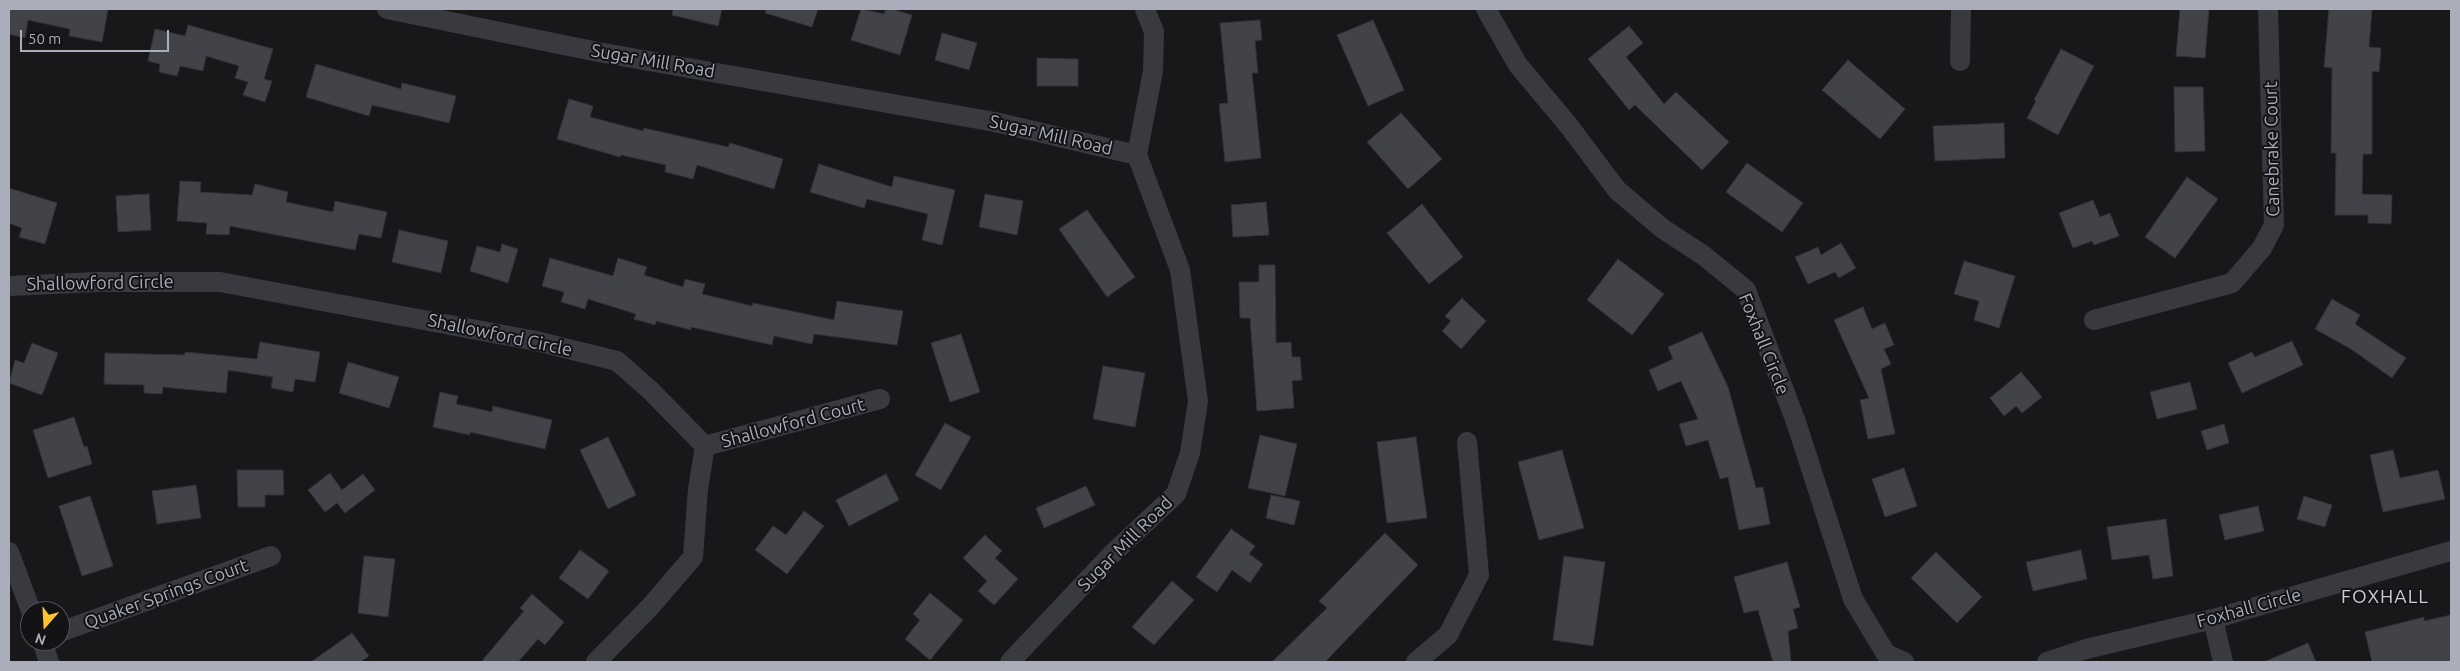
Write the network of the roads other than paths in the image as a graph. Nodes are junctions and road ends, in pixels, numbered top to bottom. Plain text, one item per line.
1 (387, 9) edge
2 (1145, 9) edge
3 (1486, 9) edge
4 (1961, 9) edge
5 (2268, 9) edge
6 (1960, 61) dead end
7 (1137, 155) junction
8 (9, 286) edge
9 (2094, 320) dead end
10 (880, 399) dead end
11 (1467, 442) dead end
12 (706, 446) junction
13 (2451, 551) edge
14 (9, 552) edge
15 (271, 556) dead end
16 (27, 601) edge
17 (2213, 619) junction
18 (70, 628) edge
19 (596, 662) edge
20 (1010, 662) edge
21 (1416, 662) edge
22 (1904, 662) edge
23 (2047, 662) edge
24 (2223, 662) edge

1 - 7 street, Sugar Mill Road
2 - 7 street
3 - 22 street, Foxhall Circle
4 - 6 street
5 - 9 street, Canebrake Court
7 - 20 street, Sugar Mill Road
8 - 12 street, Shallowford Circle
10 - 12 street, Shallowford Court
11 - 21 street
12 - 19 street
13 - 17 street, Foxhall Circle
14 - 16 street
15 - 18 street, Quaker Springs Court
17 - 23 street, Foxhall Circle
17 - 24 street

